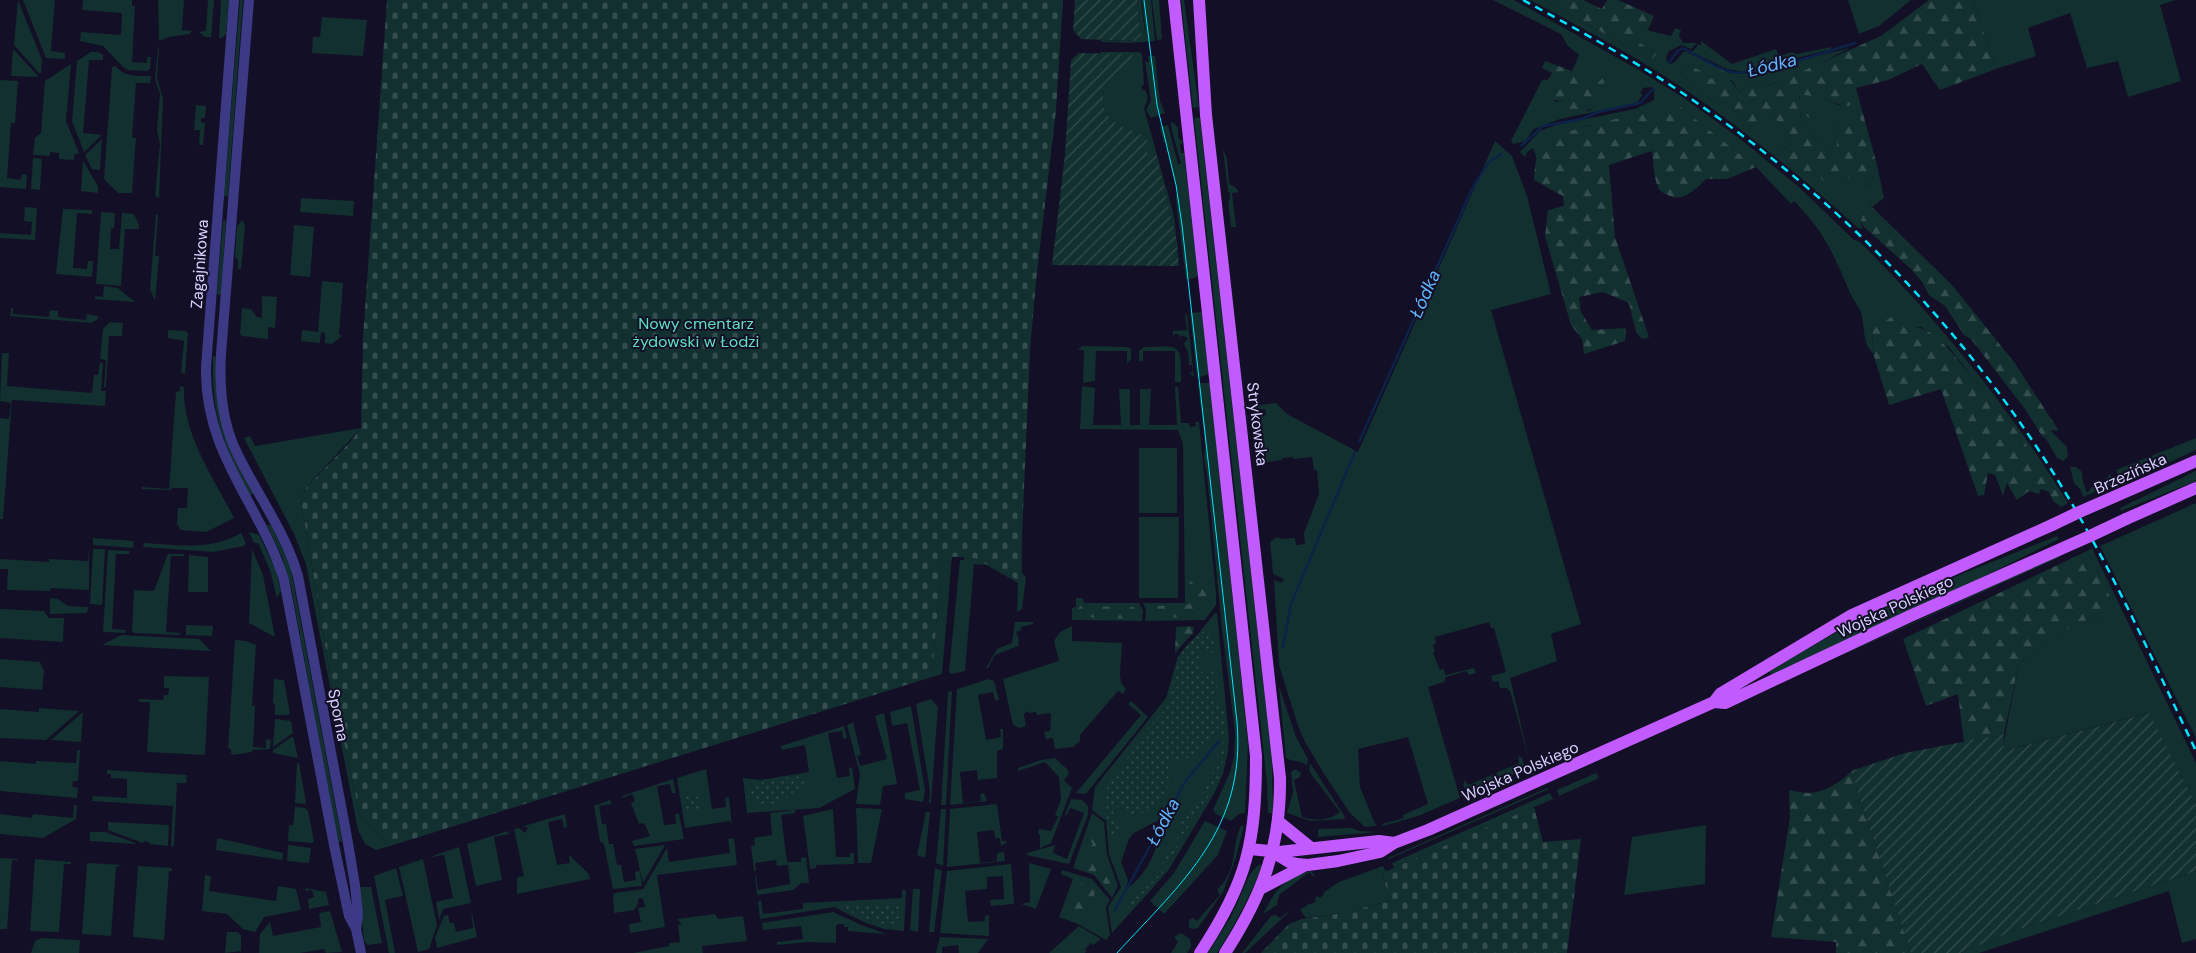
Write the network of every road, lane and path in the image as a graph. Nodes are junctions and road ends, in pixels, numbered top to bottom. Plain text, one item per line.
1 (234, 0) edge
2 (249, 0) edge
3 (1174, 0) edge
4 (1200, 0) edge
5 (2196, 461) edge
6 (2196, 488) edge
7 (269, 513) joint
8 (2077, 514) joint
9 (257, 520) joint
10 (1714, 702) junction
11 (1279, 822) junction
12 (1394, 843) junction
13 (1250, 848) junction
14 (1312, 848) junction
15 (1273, 852) junction
16 (1308, 865) junction
17 (1262, 888) junction
18 (356, 929) junction
19 (361, 953) edge
20 (1200, 953) edge
21 (1225, 953) edge

1 - 9 street, Zagajnikowa
2 - 7 street, Zagajnikowa
3 - 13 main road
4 - 11 main road, Strykowska
5 - 8 main road, Brzezińska
6 - 10 main road, Wojska Polskiego, bridge
7 - 18 street, Sporna
8 - 10 main road, Wojska Polskiego, bridge
9 - 18 street, Sporna
10 - 12 main road, Wojska Polskiego
11 - 14 main road
11 - 15 main road, Strykowska
12 - 14 main road, Wojska Polskiego
12 - 16 main road, Wojska Polskiego
13 - 15 main road, Wojska Polskiego
13 - 20 main road
14 - 15 main road, Wojska Polskiego
15 - 16 main road, Wojska Polskiego
15 - 17 main road, Strykowska
16 - 17 main road
17 - 21 main road, Strykowska
18 - 19 street, Sporna

